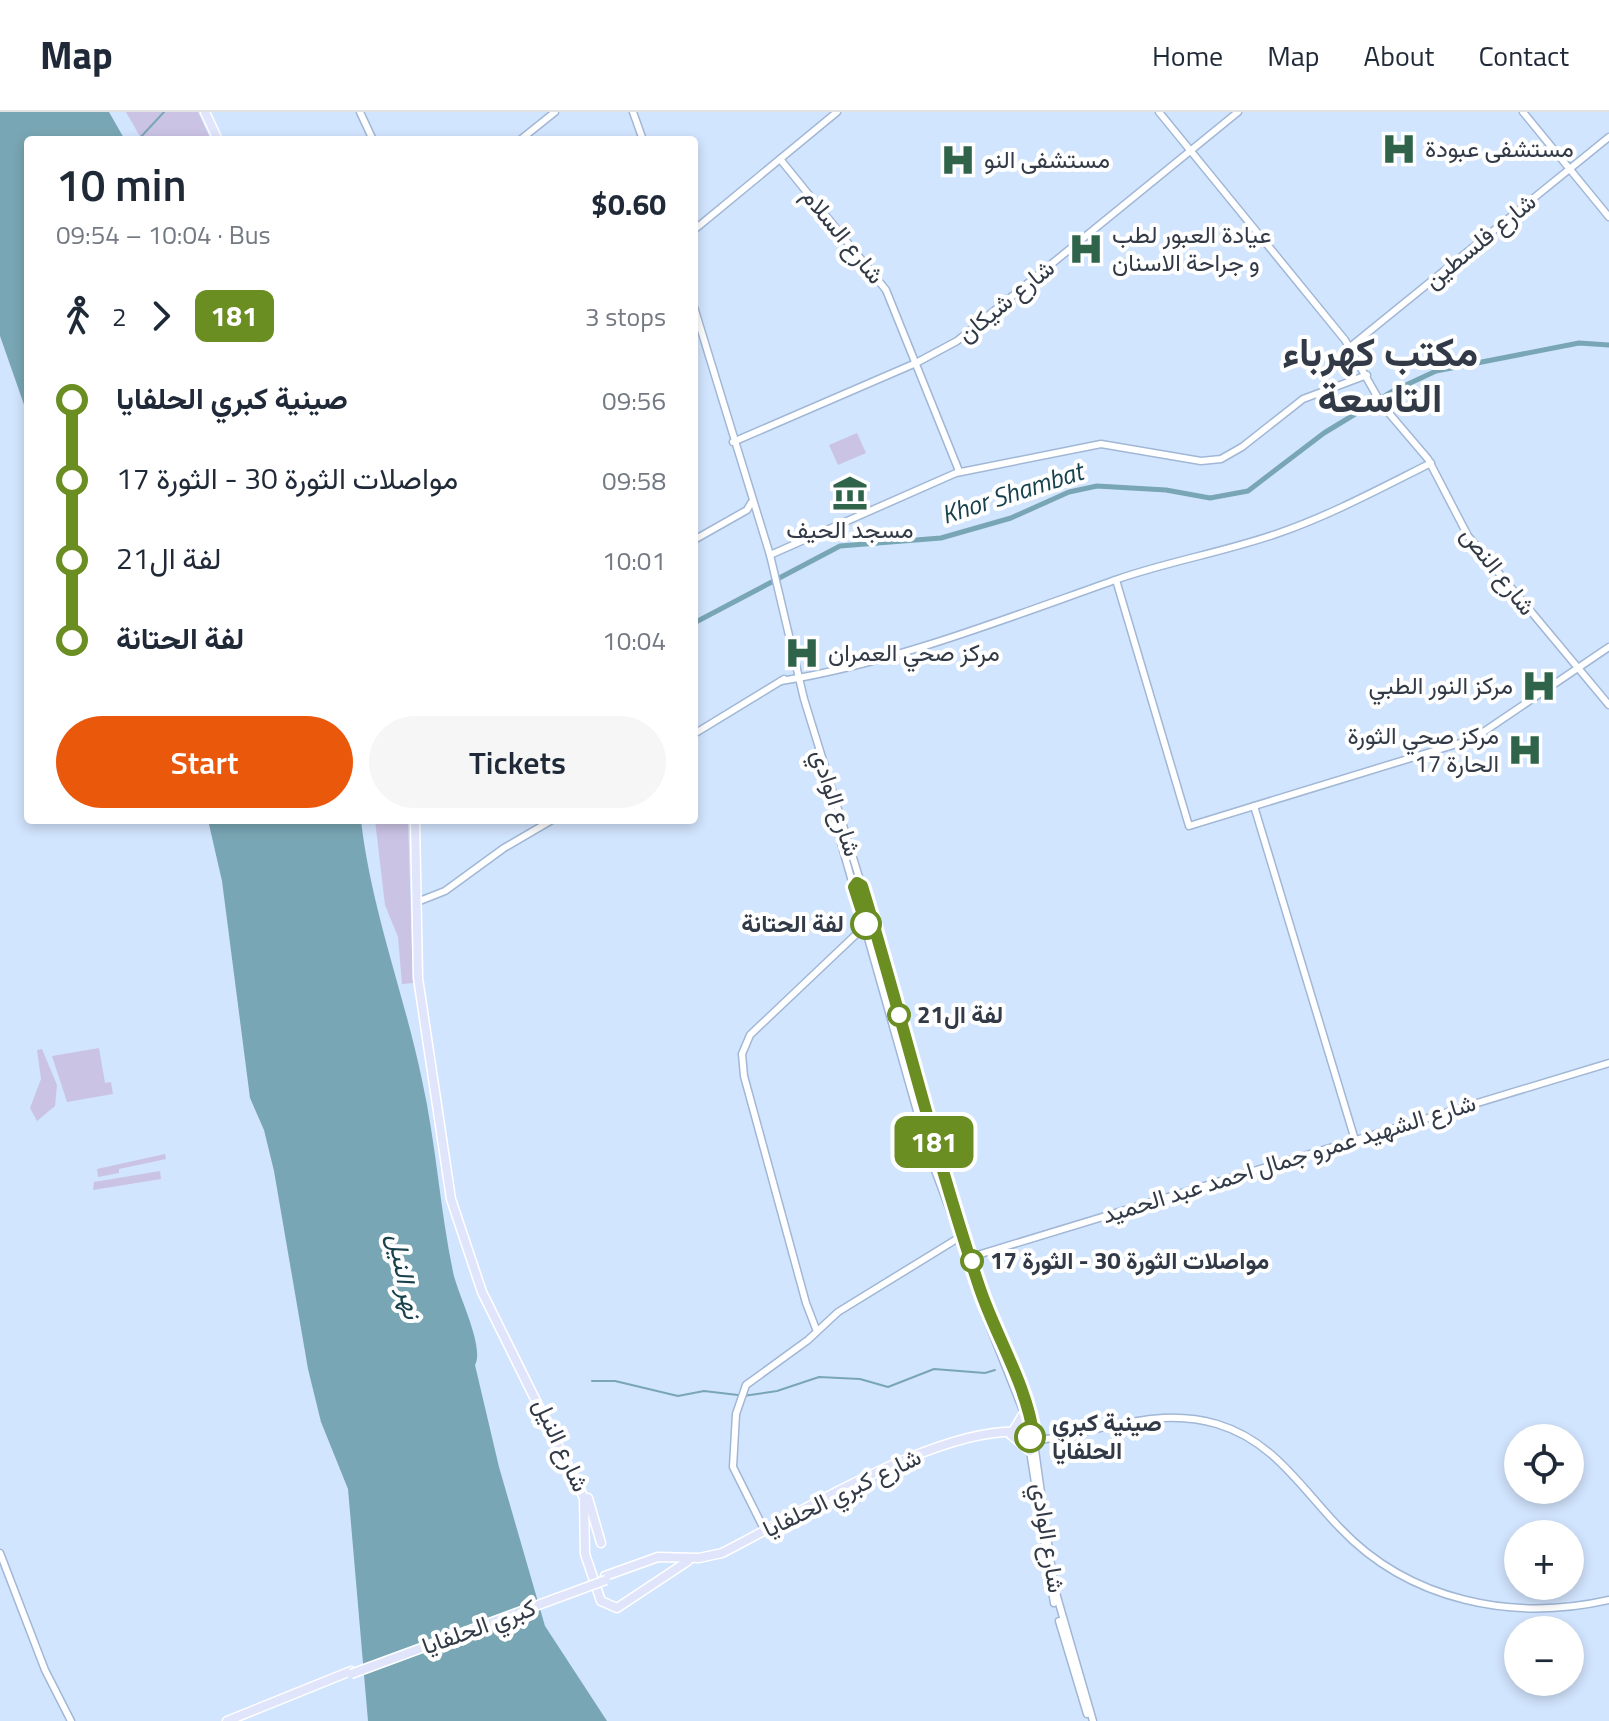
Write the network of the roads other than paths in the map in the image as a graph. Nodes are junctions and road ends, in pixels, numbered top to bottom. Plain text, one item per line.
1 (207, 112) edge
2 (360, 112) edge
3 (555, 112) edge
4 (635, 112) edge
5 (837, 112) edge
6 (1160, 112) edge
7 (1238, 112) edge
8 (1523, 112) edge
9 (218, 136) edge
10 (371, 136) edge
11 (525, 136) edge
12 (642, 136) edge
13 (1609, 137) edge
14 (1192, 150) junction
15 (780, 159) junction
16 (1569, 169) junction
17 (1609, 217) edge
18 (698, 227) edge
19 (698, 321) edge
20 (1350, 346) junction
21 (916, 363) junction
22 (1366, 375) junction
23 (733, 440) junction
24 (1432, 463) junction
25 (959, 471) junction
26 (750, 511) junction
27 (698, 538) edge
28 (770, 555) junction
29 (773, 574) junction
30 (1116, 580) junction
31 (1609, 647) edge
32 (1578, 667) junction
33 (797, 677) junction
34 (1609, 704) edge
35 (698, 732) edge
36 (1254, 806) junction
37 (416, 824) edge
38 (545, 824) edge
39 (856, 882) junction
40 (418, 902) junction
41 (866, 925) junction
42 (884, 972) junction
43 (746, 1040) junction
44 (737, 1041) dead end
45 (1609, 1063) edge
46 (914, 1084) junction
47 (1355, 1140) junction
48 (444, 1148) junction
49 (960, 1237) junction
50 (971, 1257) junction
51 (816, 1329) junction
52 (996, 1334) junction
53 (1024, 1413) junction
54 (1178, 1419) junction
55 (1012, 1433) junction
56 (1031, 1441) junction
57 (931, 1452) junction
58 (586, 1495) junction
59 (765, 1531) junction
60 (0, 1553) edge
61 (588, 1553) junction
62 (655, 1560) junction
63 (688, 1561) junction
64 (664, 1575) junction
65 (1609, 1602) edge
66 (605, 1603) junction
67 (351, 1672) junction
68 (71, 1721) edge
69 (227, 1721) edge
70 (233, 1721) edge
71 (1091, 1721) edge

1 - 9 main road
2 - 10 street
3 - 11 street
4 - 12 street
5 - 15 street
6 - 14 street
7 - 14 street, شارع شيكان
8 - 16 street
13 - 16 street, شارع فلسطين
14 - 20 street
14 - 21 street, شارع شيكان
15 - 18 street
15 - 21 street, شارع السلام
16 - 17 street
16 - 20 street, شارع فلسطين
19 - 23 street, شارع الوادي
20 - 22 street
21 - 23 street, شارع شيكان
21 - 25 street, شارع السلام
22 - 24 street, شارع النص
22 - 25 street
23 - 26 street, شارع الوادي
23 - 28 street, شارع الوادي
24 - 30 street
24 - 32 street, شارع النص
25 - 28 street
26 - 27 street
26 - 29 street, شارع الوادي
28 - 29 street, شارع الوادي
29 - 33 street, شارع الوادي
30 - 33 street
30 - 36 street
31 - 32 street
32 - 34 street, شارع النص
32 - 36 street
33 - 35 street
33 - 39 street, شارع الوادي
36 - 47 street
37 - 40 main road, شارع النيل
38 - 40 street
39 - 41 street, شارع الوادي
39 - 42 street, شارع الوادي
40 - 48 main road, شارع النيل
41 - 42 street, شارع الوادي
41 - 43 street
42 - 46 street, شارع الوادي
43 - 44 street
43 - 51 street
45 - 47 street, شارع الشهيد عمرو جمال احمد عبد الحميد
46 - 49 street, شارع الوادي
46 - 50 street, شارع الوادي
47 - 50 street, شارع الشهيد عمرو جمال احمد عبد الحميد
48 - 58 main road, شارع النيل
48 - 66 main road, شارع النيل
49 - 51 street
49 - 52 street, شارع الوادي
50 - 52 street, شارع الوادي
51 - 59 street
52 - 53 street, شارع الوادي
52 - 56 street, شارع الوادي
53 - 55 main road
53 - 56 street, شارع الوادي
54 - 56 street
54 - 56 street
54 - 65 street
55 - 56 main road, شارع كبري الحلفايا
55 - 56 main road
55 - 57 main road, شارع كبري الحلفايا
56 - 71 street, شارع الوادي
57 - 59 main road, شارع كبري الحلفايا
57 - 63 main road
58 - 61 main road, شارع النيل
58 - 61 main road
59 - 62 main road, شارع كبري الحلفايا
60 - 68 street
61 - 66 main road, شارع النيل
62 - 63 main road
62 - 64 main road
62 - 67 main road, كبري الحلفايا, bridge
63 - 64 main road
64 - 66 main road
67 - 69 main road
67 - 70 main road

